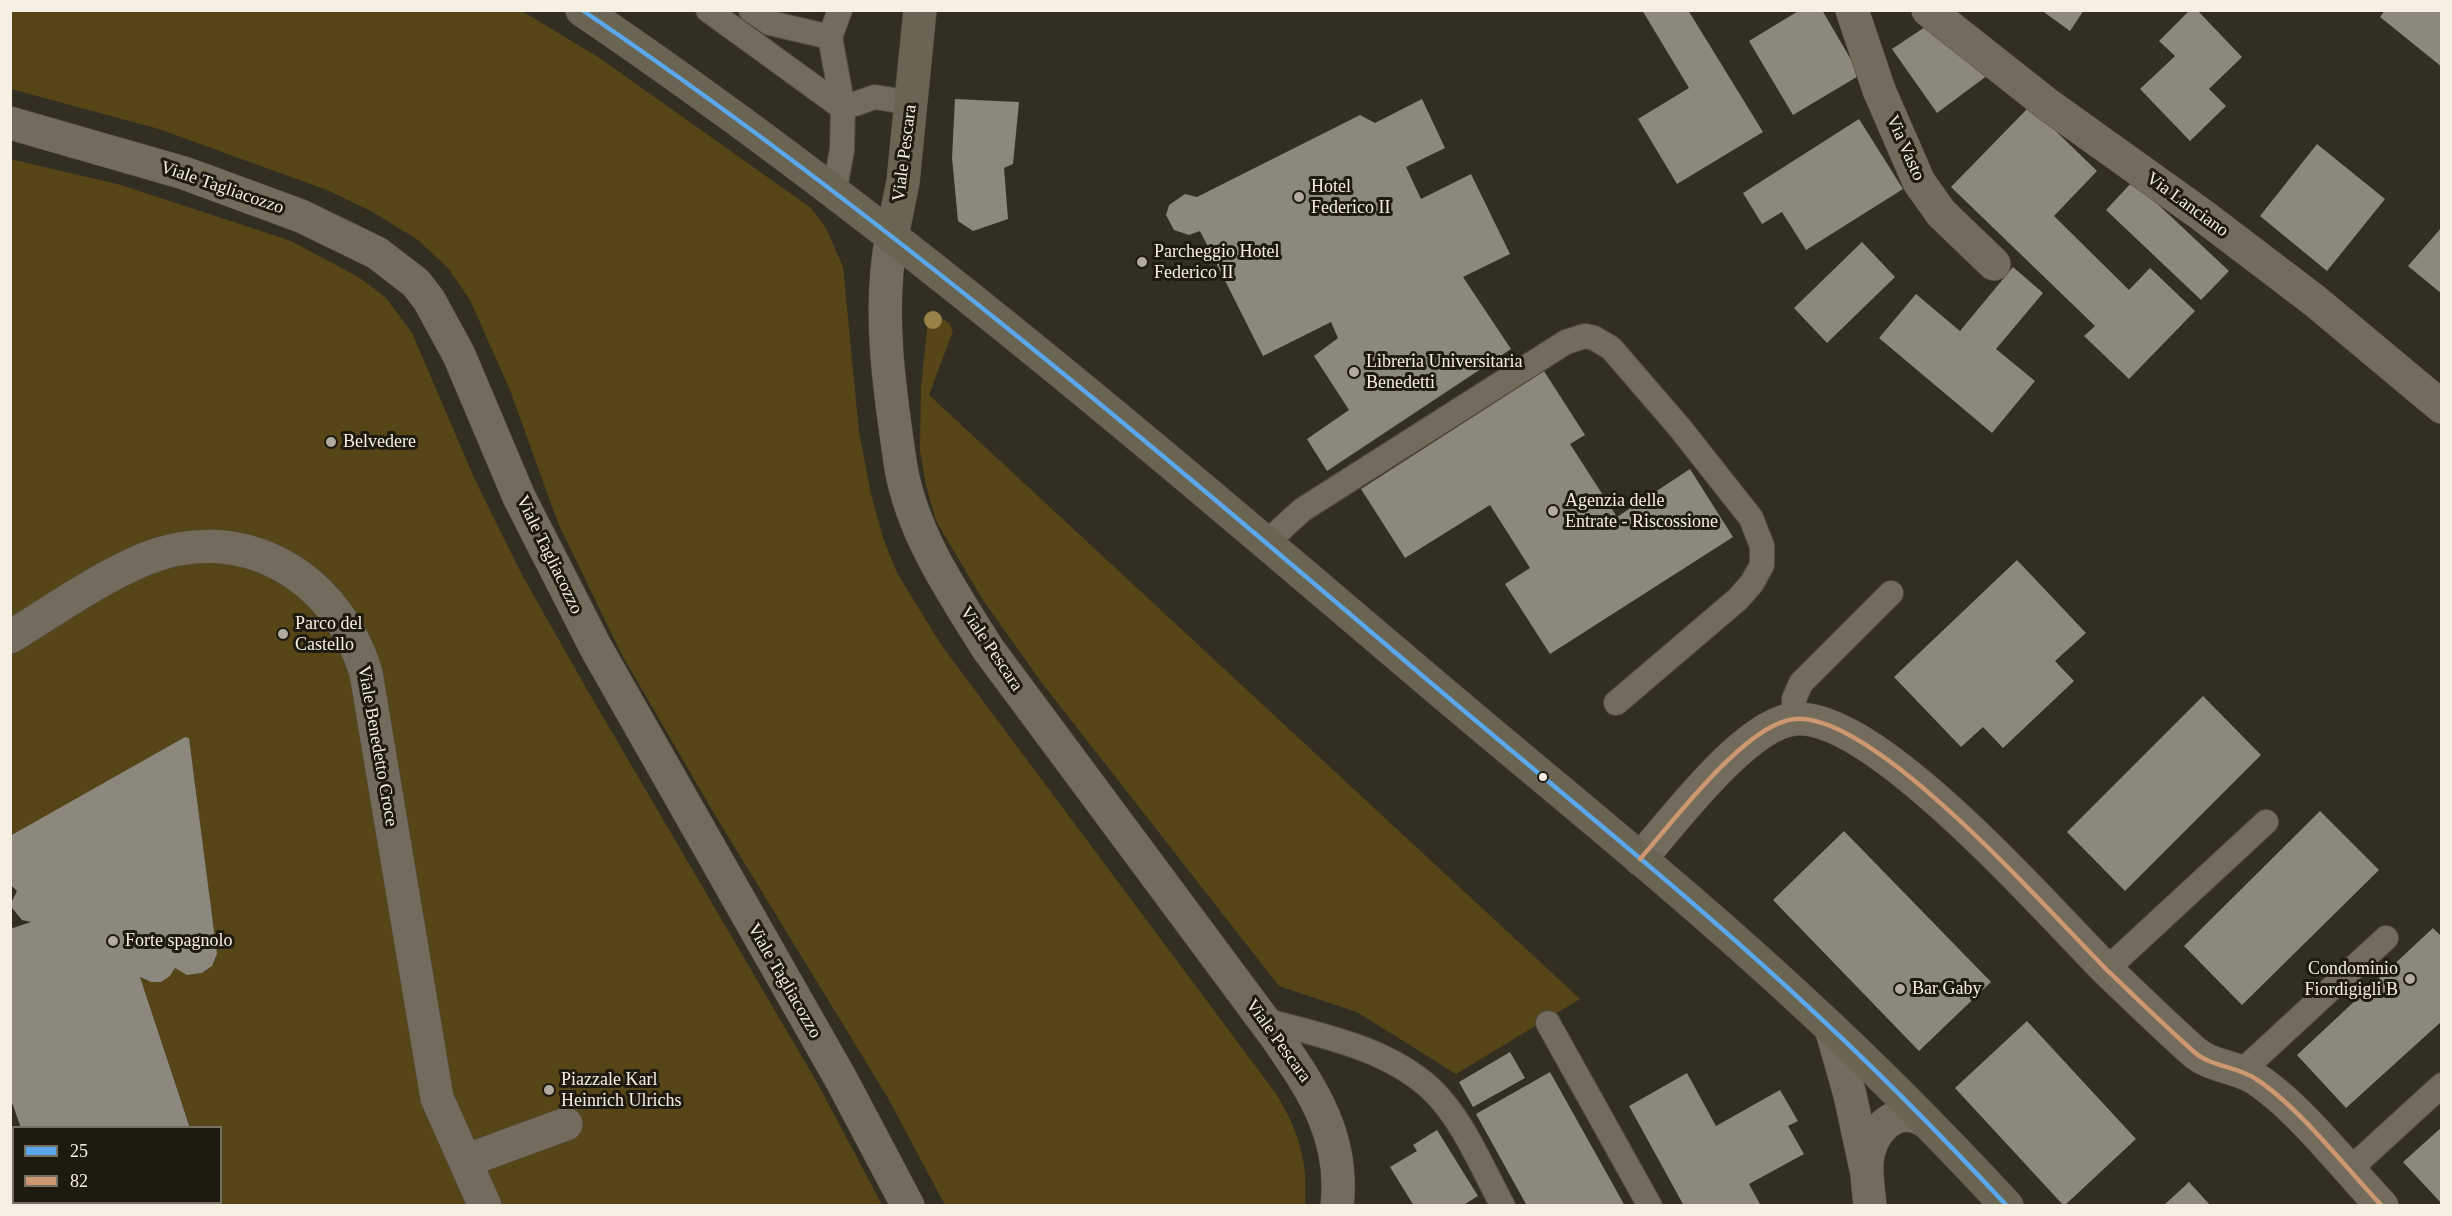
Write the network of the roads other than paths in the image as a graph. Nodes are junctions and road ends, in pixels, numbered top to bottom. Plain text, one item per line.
1 (582, 10) edge
2 (708, 10) edge
3 (751, 10) edge
4 (840, 10) edge
5 (920, 10) edge
6 (1852, 10) edge
7 (1928, 10) edge
8 (830, 37) junction
9 (911, 103) junction
10 (843, 108) junction
11 (10, 123) edge
12 (834, 193) junction
13 (891, 236) junction
14 (1994, 264) dead end
15 (2442, 407) edge
16 (1265, 544) junction
17 (1891, 593) dead end
18 (10, 637) edge
19 (1616, 703) dead end
20 (1794, 719) junction
21 (2265, 822) dead end
22 (1640, 859) junction
23 (2386, 938) dead end
24 (2107, 969) junction
25 (1264, 1020) junction
26 (1548, 1023) dead end
27 (1831, 1028) junction
28 (2242, 1071) junction
29 (1887, 1082) junction
30 (2442, 1085) edge
31 (1926, 1122) junction
32 (566, 1124) dead end
33 (1868, 1135) junction
34 (465, 1161) junction
35 (2348, 1171) junction
36 (1869, 1190) edge
37 (484, 1206) edge
38 (908, 1206) edge
39 (1337, 1206) edge
40 (1503, 1206) edge
41 (1650, 1206) edge
42 (2007, 1206) edge
43 (2382, 1206) edge

1 - 12 main road
2 - 10 lane
3 - 8 lane
4 - 8 lane
5 - 9 main road, Viale Pescara
6 - 14 street, Via Vasto
7 - 15 street, Via Lanciano
8 - 10 lane
9 - 10 lane
9 - 13 main road, Viale Pescara
10 - 12 lane
11 - 38 street, Viale Tagliacozzo
12 - 13 main road
13 - 16 main road
13 - 25 street, Viale Pescara
16 - 19 lane
16 - 22 main road
17 - 20 lane
18 - 34 street, Viale Benedetto Croce
20 - 22 street
20 - 24 street
21 - 24 lane
22 - 27 main road
23 - 28 lane
24 - 28 street
25 - 39 street, Viale Pescara
25 - 40 lane
26 - 41 lane
27 - 29 main road
27 - 33 street
28 - 35 street
29 - 31 main road
29 - 33 street
30 - 35 lane
31 - 33 street
31 - 42 main road
32 - 34 street
33 - 36 street
34 - 37 street, Viale Benedetto Croce
35 - 43 street

